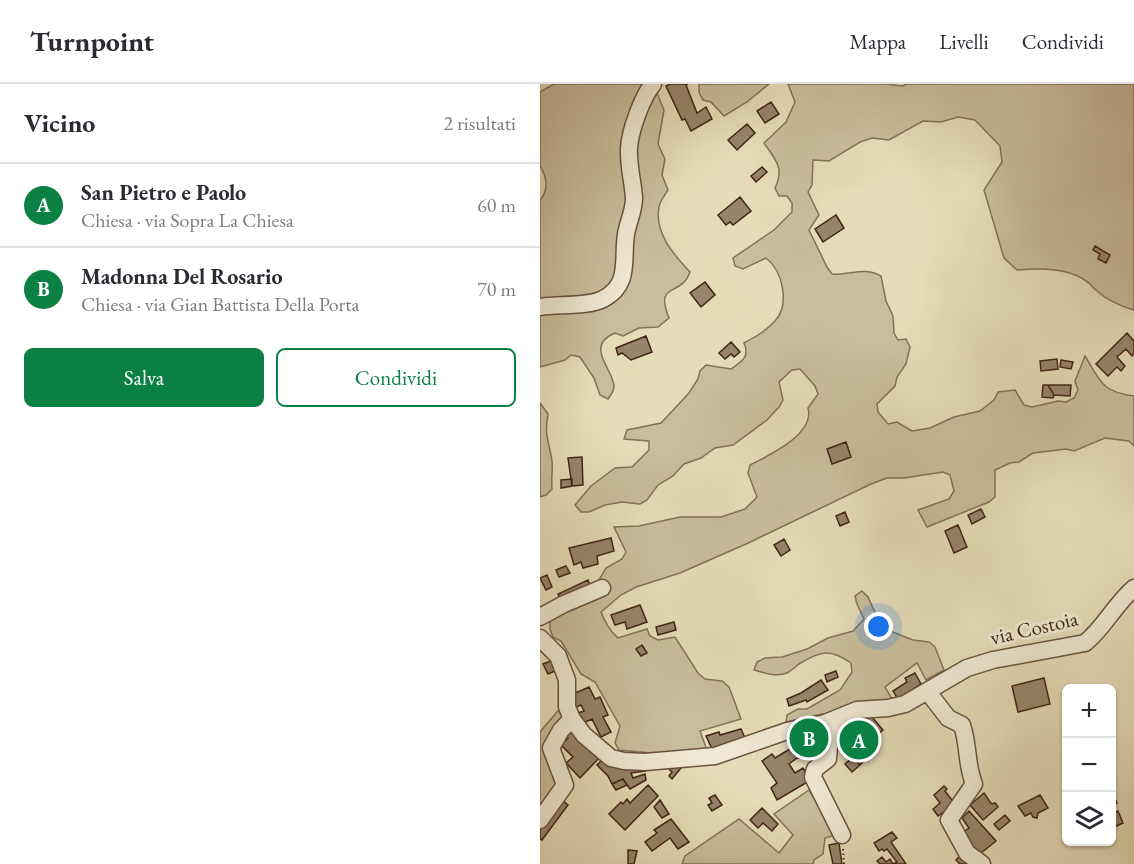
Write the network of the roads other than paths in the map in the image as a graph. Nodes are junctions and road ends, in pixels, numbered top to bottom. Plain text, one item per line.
1 (653, 84) edge
2 (540, 307) edge
3 (602, 588) dead end
4 (1133, 592) edge
5 (540, 617) edge
6 (540, 638) edge
7 (928, 692) junction
8 (844, 716) junction
9 (572, 719) junction
10 (540, 820) edge
11 (842, 835) dead end
12 (982, 864) edge

1 - 2 street
3 - 5 street
4 - 7 street, via Costoia
6 - 9 street
7 - 8 street, via Costoia
7 - 12 street
8 - 9 street, via Costoia
8 - 11 street
9 - 10 street

